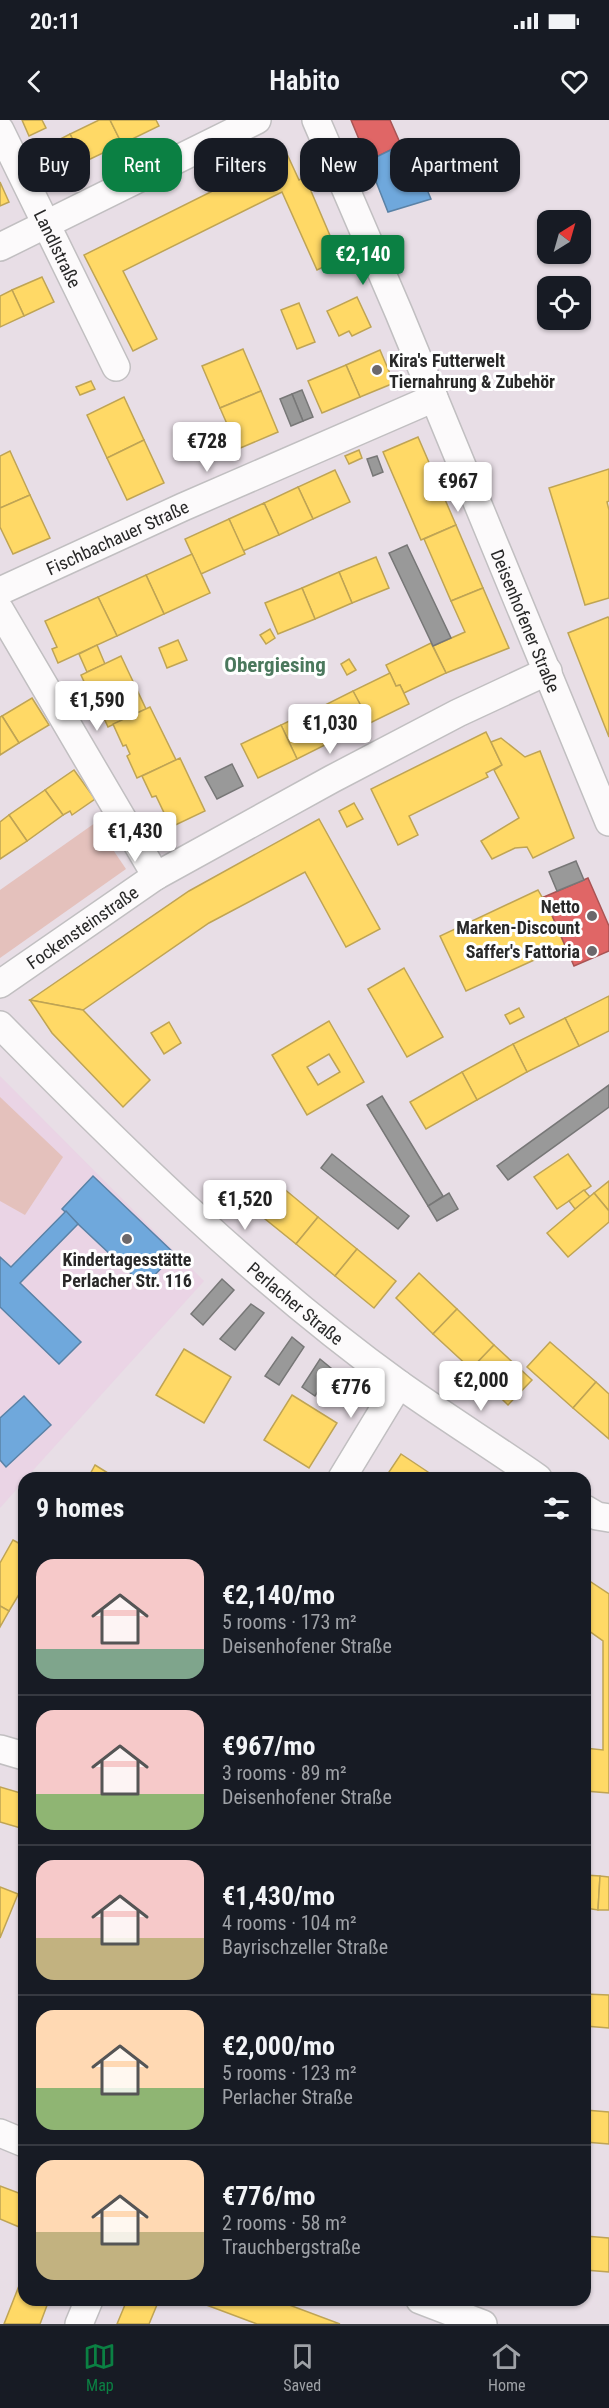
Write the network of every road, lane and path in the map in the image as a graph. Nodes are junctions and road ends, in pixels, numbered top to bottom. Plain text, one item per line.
1 (257, 120) edge
2 (316, 120) edge
3 (0, 130) edge
4 (45, 225) junction
5 (0, 247) edge
6 (116, 367) dead end
7 (434, 398) junction
8 (0, 591) edge
9 (0, 610) edge
10 (548, 671) junction
11 (609, 822) edge
12 (156, 876) junction
13 (0, 984) edge
14 (0, 1025) edge
15 (399, 1384) junction
16 (346, 1472) edge
17 (529, 1472) edge
18 (591, 1512) edge
19 (609, 1518) edge
20 (0, 1749) edge
21 (18, 1754) edge
22 (0, 2133) edge
23 (18, 2140) edge
24 (86, 2306) edge
25 (436, 2306) edge
26 (79, 2324) edge
27 (483, 2324) edge

1 - 4 street
2 - 7 street, Deisenhofener Straße
3 - 4 street, Landlstraße
4 - 5 street
4 - 6 street, Landlstraße
7 - 8 street, Fischbachauer Straße
7 - 10 street, Deisenhofener Straße
9 - 12 street
10 - 11 street, Deisenhofener Straße
10 - 12 street, Fockensteinstraße
12 - 13 street, Fockensteinstraße
14 - 15 street, Perlacher Straße
15 - 16 street
15 - 17 street, Perlacher Straße
18 - 19 street
20 - 21 street
22 - 23 street
24 - 26 street
25 - 27 street

